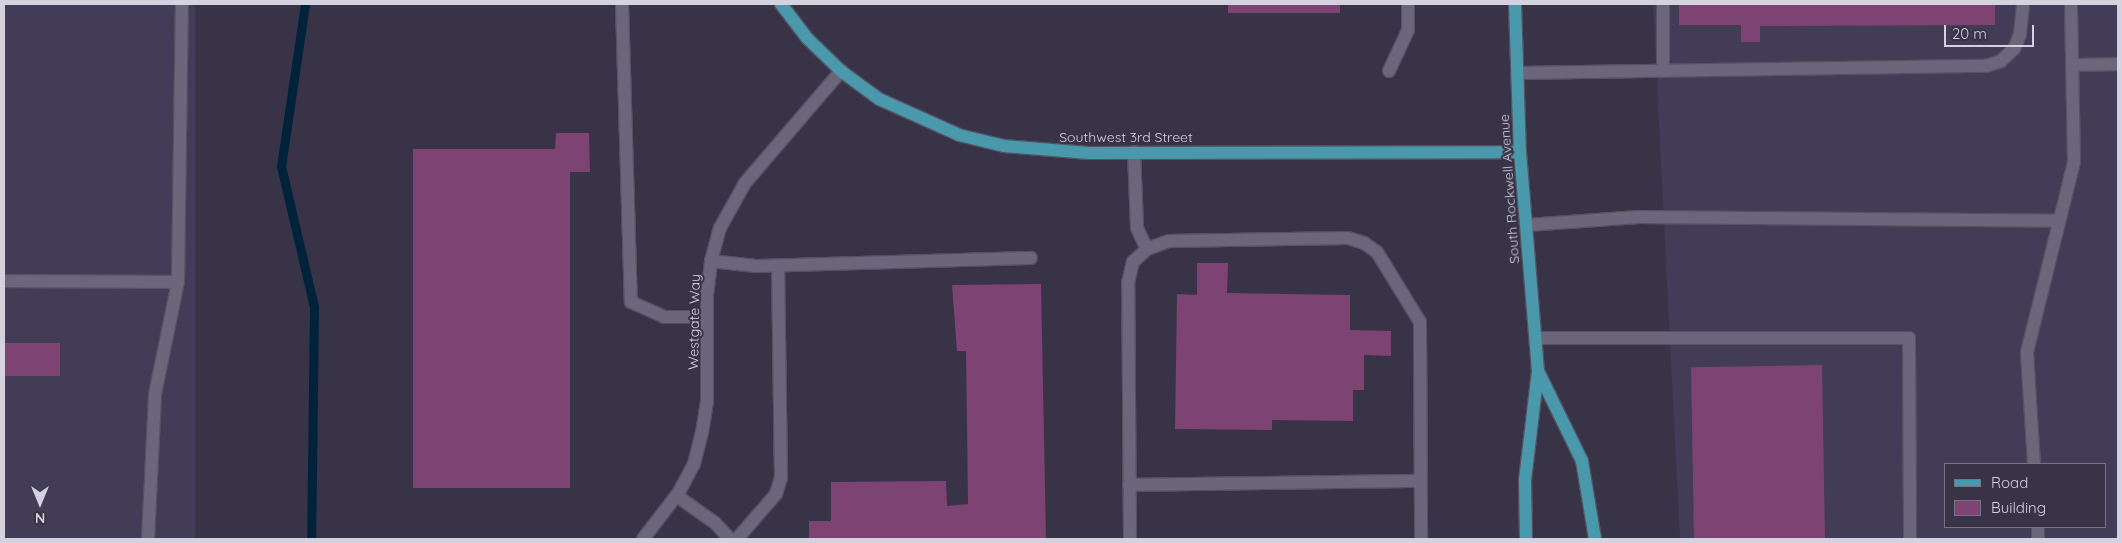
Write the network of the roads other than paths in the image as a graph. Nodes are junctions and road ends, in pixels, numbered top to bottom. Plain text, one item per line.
1 (182, 4) edge
2 (622, 4) edge
3 (781, 4) edge
4 (1408, 4) edge
5 (1514, 4) edge
6 (1663, 4) edge
7 (2023, 4) edge
8 (2071, 4) edge
9 (2118, 64) edge
10 (2072, 66) junction
11 (840, 71) junction
12 (1389, 71) dead end
13 (1663, 71) junction
14 (1517, 73) junction
15 (1134, 152) junction
16 (1520, 152) junction
17 (2060, 221) junction
18 (1527, 225) junction
19 (1147, 249) junction
20 (1031, 258) dead end
21 (711, 261) junction
22 (778, 266) junction
23 (4, 281) edge
24 (178, 282) junction
25 (708, 317) junction
26 (1536, 338) junction
27 (1538, 371) junction
28 (2034, 463) edge
29 (1420, 481) junction
30 (1130, 484) junction
31 (677, 496) junction
32 (148, 539) edge
33 (643, 539) edge
34 (730, 539) edge
35 (737, 539) edge
36 (1130, 539) edge
37 (1421, 539) edge
38 (1526, 539) edge
39 (1595, 539) edge
40 (1910, 539) edge

1 - 24 street
2 - 25 street
3 - 11 main road, Southwest 3rd Street
4 - 12 street
5 - 14 main road, South Rockwell Avenue
6 - 13 street
7 - 13 street
8 - 10 street
9 - 10 street
10 - 17 street
11 - 15 main road, Southwest 3rd Street
11 - 21 street, Westgate Way
13 - 14 street
14 - 16 main road, South Rockwell Avenue
15 - 16 main road, Southwest 3rd Street
15 - 19 street
16 - 18 main road, South Rockwell Avenue
17 - 18 street
17 - 28 street
18 - 26 main road, South Rockwell Avenue
19 - 29 street
19 - 30 street
20 - 22 street
21 - 22 street
21 - 25 street, Westgate Way
22 - 35 street
23 - 24 street
24 - 32 street
25 - 31 street, Westgate Way
26 - 27 main road, South Rockwell Avenue
26 - 40 street
27 - 38 main road
27 - 39 main road
29 - 30 street
29 - 37 street
30 - 36 street
31 - 33 street, Westgate Way
31 - 34 street

